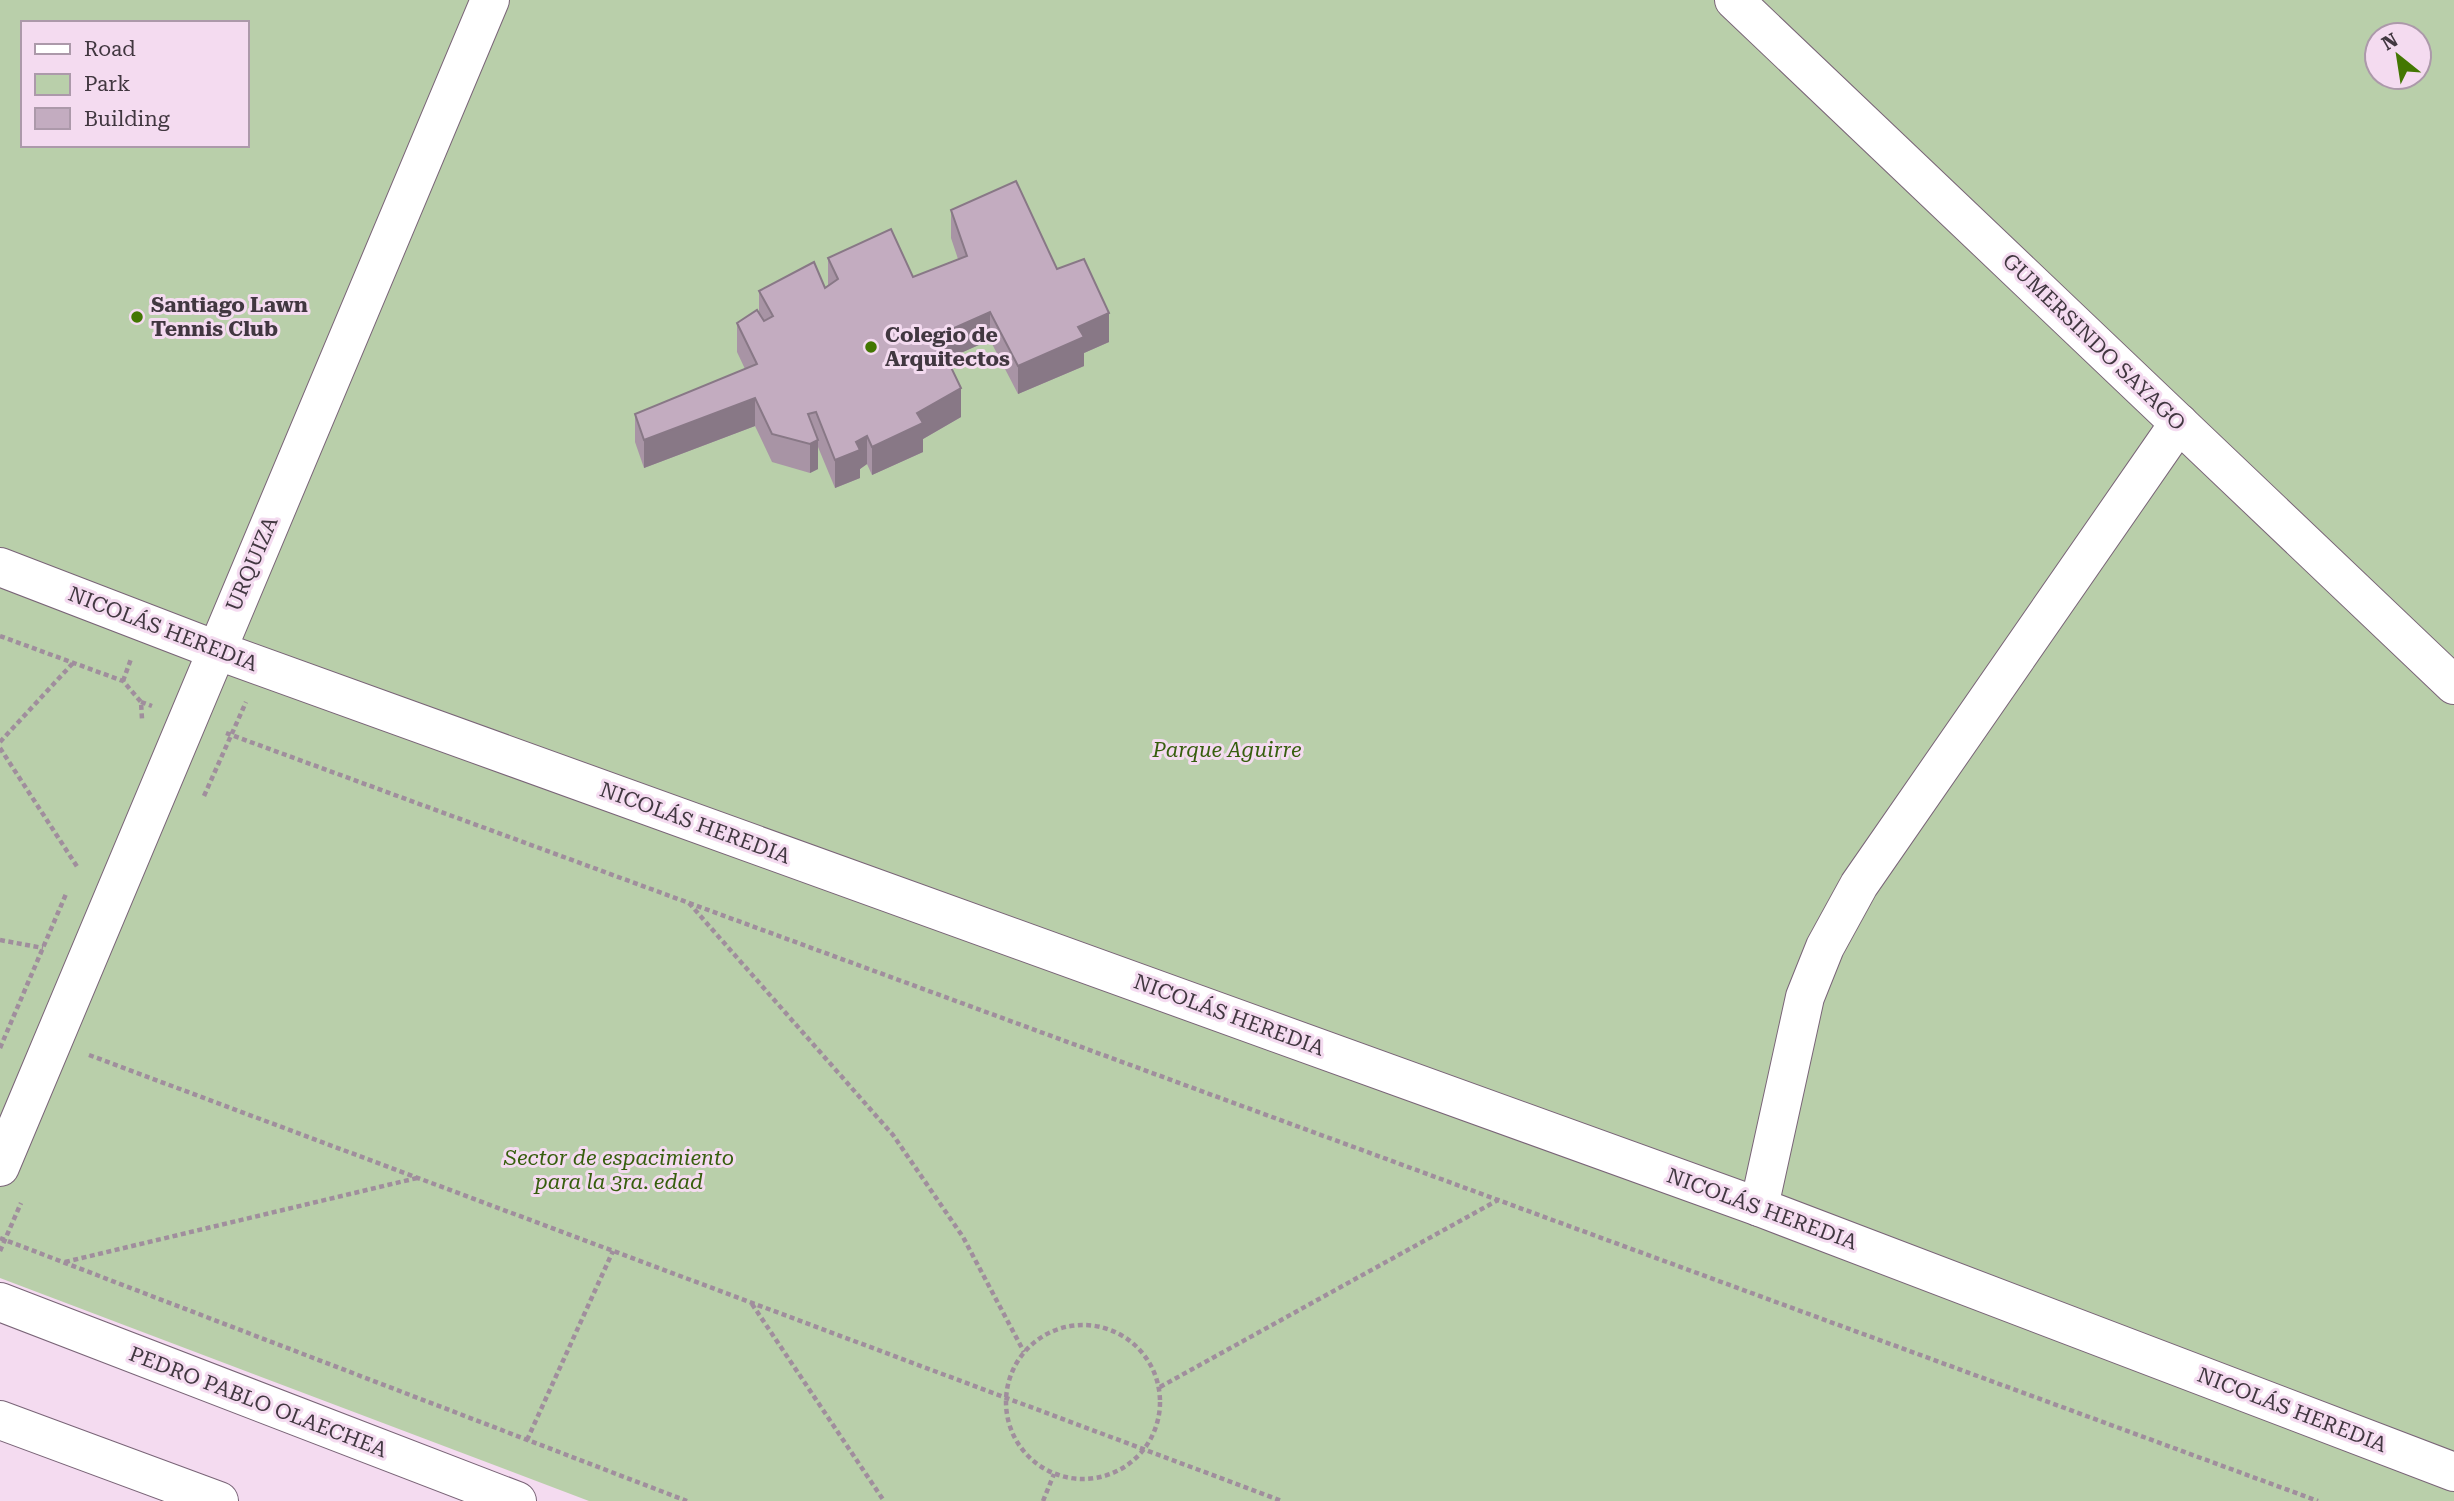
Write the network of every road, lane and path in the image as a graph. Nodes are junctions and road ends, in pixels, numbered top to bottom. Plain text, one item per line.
1 (490, 0) edge
2 (1734, 0) edge
3 (2179, 423) junction
4 (0, 567) edge
5 (0, 636) edge
6 (216, 650) junction
7 (73, 663) junction
8 (2454, 685) edge
9 (141, 702) junction
10 (187, 718) junction
11 (142, 720) dead end
12 (0, 742) edge
13 (0, 748) edge
14 (83, 855) dead end
15 (78, 868) junction
16 (73, 879) dead end
17 (68, 891) dead end
18 (688, 902) junction
19 (0, 940) edge
20 (43, 948) junction
21 (0, 1048) edge
22 (88, 1055) dead end
23 (0, 1167) edge
24 (417, 1178) junction
25 (1498, 1200) junction
26 (1759, 1207) junction
27 (0, 1238) edge
28 (613, 1251) junction
29 (64, 1262) junction
30 (0, 1302) edge
31 (752, 1303) junction
32 (1024, 1352) junction
33 (1160, 1387) junction
34 (1005, 1398) junction
35 (0, 1420) edge
36 (527, 1440) junction
37 (1144, 1450) junction
38 (2454, 1472) edge
39 (1054, 1474) junction
40 (219, 1501) edge
41 (517, 1501) edge
42 (687, 1501) edge
43 (884, 1501) edge
44 (1043, 1501) edge
45 (1282, 1501) edge
46 (2318, 1501) edge

1 - 6 street, URQUIZA
2 - 3 street, GUMERSINDO SAYAGO
3 - 8 street, GUMERSINDO SAYAGO
3 - 26 street
4 - 6 street, NICOLÁS HEREDIA
5 - 7 path
6 - 10 street, URQUIZA
6 - 26 street, NICOLÁS HEREDIA
7 - 9 path
7 - 12 path
9 - 10 path
9 - 11 path
10 - 18 path
10 - 23 street, URQUIZA
13 - 15 path
14 - 15 path
15 - 16 path
17 - 20 path
18 - 25 path
18 - 32 path
19 - 20 path
20 - 21 path
22 - 24 path
24 - 28 path
24 - 29 path
25 - 33 path
25 - 46 path
26 - 38 street, NICOLÁS HEREDIA
27 - 29 path
28 - 31 path
28 - 36 path
29 - 36 path
30 - 41 street, PEDRO PABLO OLAECHEA
31 - 34 path
31 - 43 path
32 - 33 path
32 - 34 path
33 - 37 path
34 - 37 path
34 - 39 path
35 - 40 street
36 - 42 path
37 - 39 path
37 - 45 path
39 - 44 path

